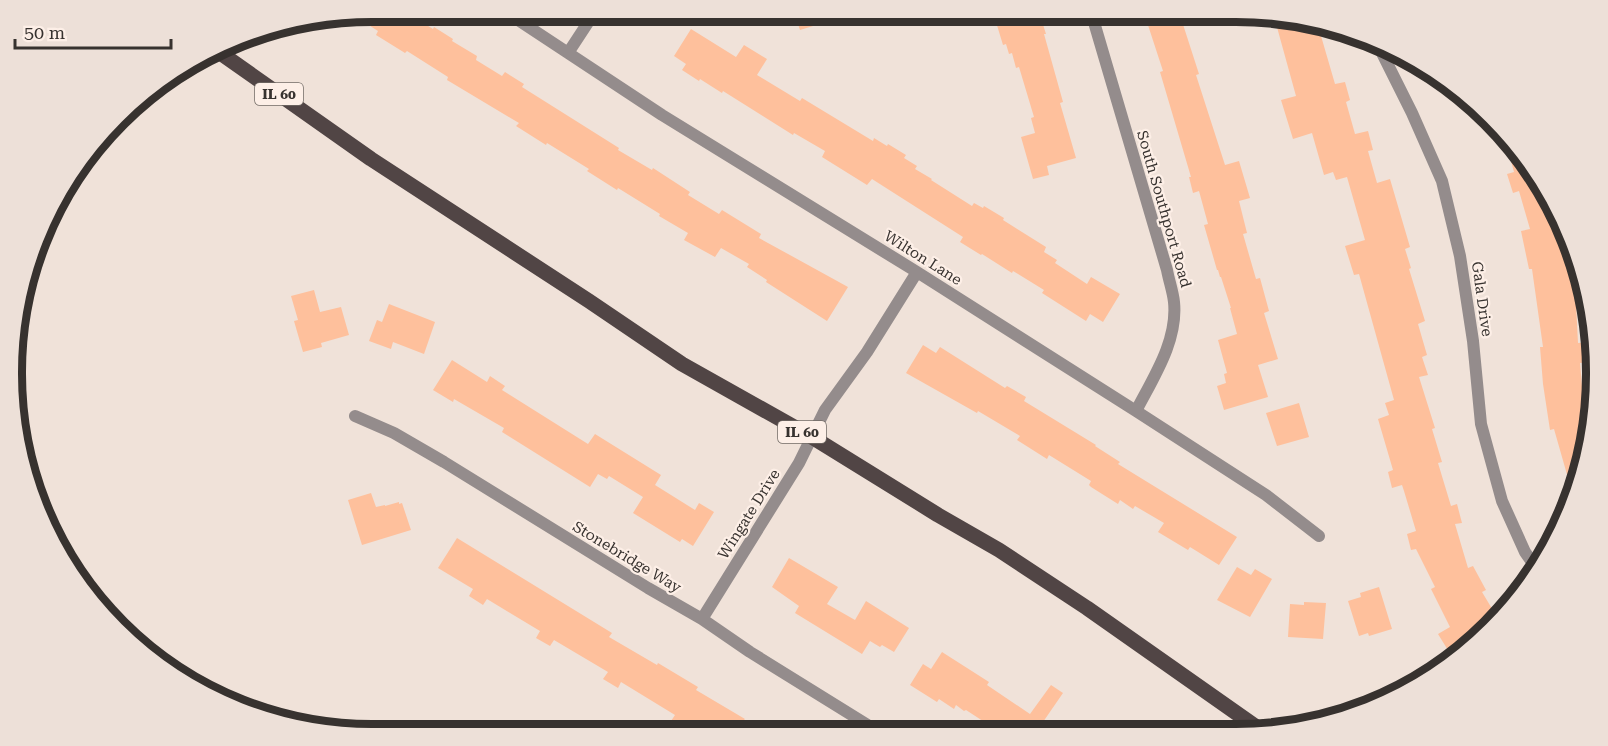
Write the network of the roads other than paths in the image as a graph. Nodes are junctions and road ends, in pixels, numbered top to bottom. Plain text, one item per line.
1 (521, 22) edge
2 (588, 22) edge
3 (1093, 22) edge
4 (568, 53) junction
5 (225, 56) edge
6 (1383, 56) edge
7 (917, 272) junction
8 (1136, 411) junction
9 (355, 416) dead end
10 (812, 437) junction
11 (1319, 536) dead end
12 (1531, 561) edge
13 (702, 619) junction
14 (1251, 723) edge
15 (866, 724) edge

1 - 4 street, Wilton Lane
2 - 4 street
3 - 8 street, South Southport Road
4 - 7 street, Wilton Lane
5 - 10 main road, IL 60
6 - 12 street, Gala Drive
7 - 8 street, Wilton Lane
7 - 10 street, Wingate Drive
8 - 11 street, Wilton Lane
9 - 13 street, Stonebridge Way
10 - 13 street, Wingate Drive
10 - 14 main road, IL 60
13 - 15 street, Stonebridge Way

